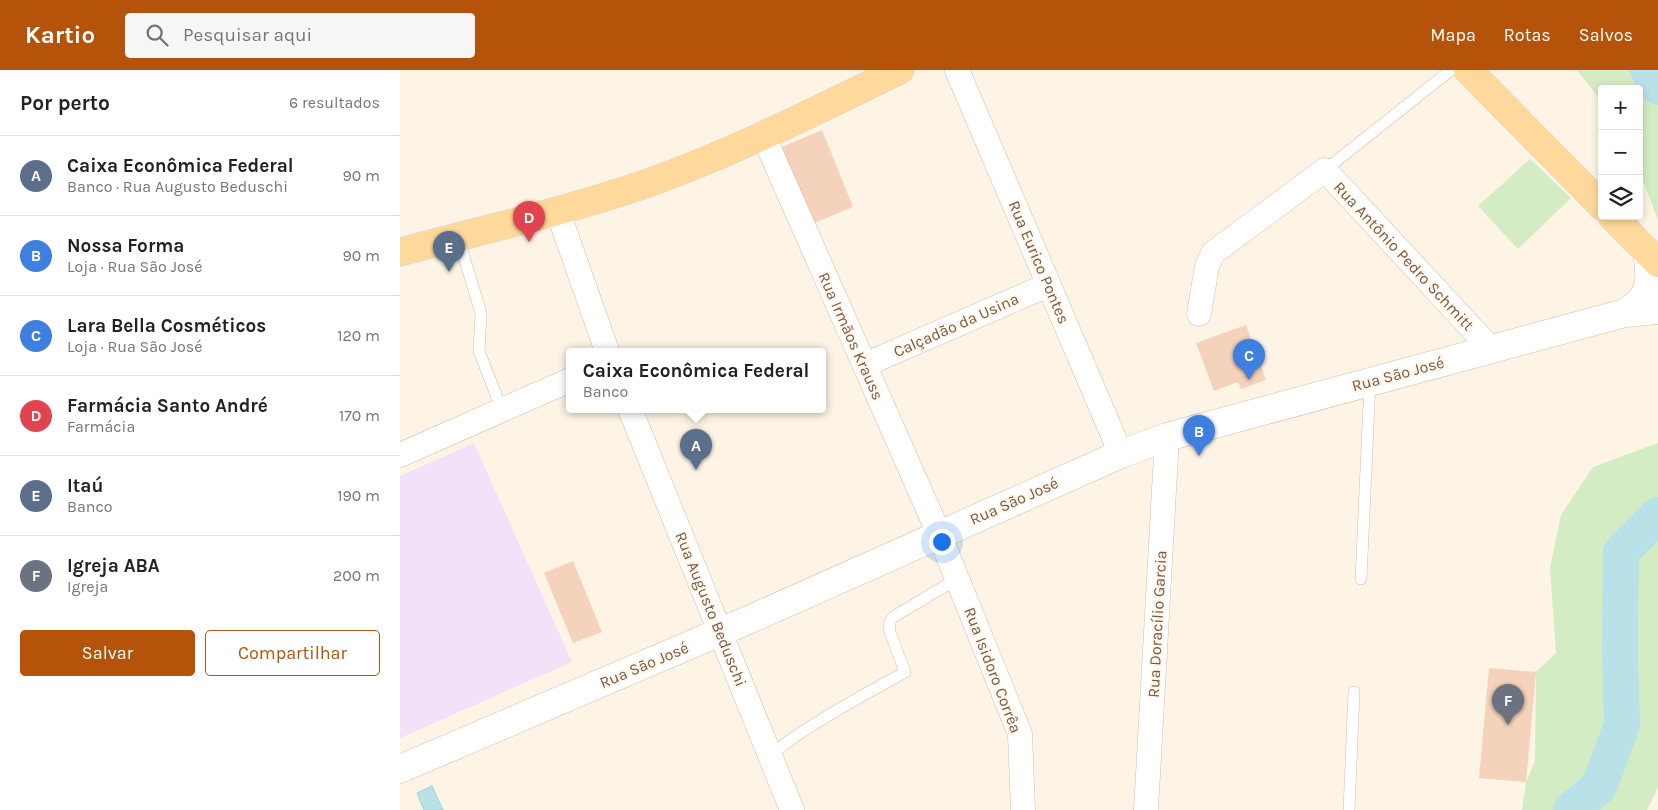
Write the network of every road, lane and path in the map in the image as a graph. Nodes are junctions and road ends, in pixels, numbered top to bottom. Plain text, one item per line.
1 (900, 70) edge
2 (957, 70) edge
3 (1451, 70) edge
4 (1468, 70) edge
5 (764, 137) junction
6 (1325, 170) junction
7 (1598, 202) edge
8 (558, 212) junction
9 (1616, 220) edge
10 (458, 237) junction
11 (400, 252) edge
12 (1652, 257) edge
13 (1048, 285) junction
14 (1658, 310) edge
15 (1625, 313) junction
16 (1200, 314) dead end
17 (606, 348) edge
18 (1491, 350) junction
19 (864, 365) junction
20 (566, 382) edge
21 (1370, 382) junction
22 (502, 410) junction
23 (632, 413) edge
24 (1167, 437) junction
25 (1121, 454) junction
26 (400, 456) edge
27 (939, 534) junction
28 (958, 579) junction
29 (1361, 579) dead end
30 (720, 632) junction
31 (1354, 692) dead end
32 (770, 755) junction
33 (400, 770) edge
34 (792, 810) edge
35 (1022, 810) edge
36 (1146, 810) edge
37 (1349, 810) edge

1 - 5 main road
2 - 13 street, Rua Eurico Pontes
3 - 6 lane, Rua Antônio Pedro Schmitt
4 - 7 main road
5 - 8 main road
5 - 19 street, Rua Irmãos Krauss
6 - 16 street
6 - 18 street, Rua Antônio Pedro Schmitt
8 - 10 main road
8 - 17 street
9 - 12 main road
10 - 11 main road
10 - 22 lane
12 - 15 street, Rua São José
13 - 19 street, Calçadão da Usina
13 - 25 street, Rua Eurico Pontes
14 - 15 street, Rua São José
15 - 18 street, Rua São José
18 - 21 street, Rua São José
19 - 27 street, Rua Irmãos Krauss
20 - 22 street
21 - 24 street, Rua São José
21 - 29 lane
22 - 26 street
23 - 30 street, Rua Augusto Beduschi
24 - 25 street, Rua São José
24 - 36 street, Rua Doracílio Garcia
25 - 27 street, Rua São José
27 - 28 street, Rua Isidoro Corrêa
27 - 30 street, Rua São José
28 - 32 lane
28 - 35 street, Rua Isidoro Corrêa
30 - 32 street, Rua Augusto Beduschi
30 - 33 street, Rua São José
31 - 37 lane
32 - 34 street, Rua Augusto Beduschi

